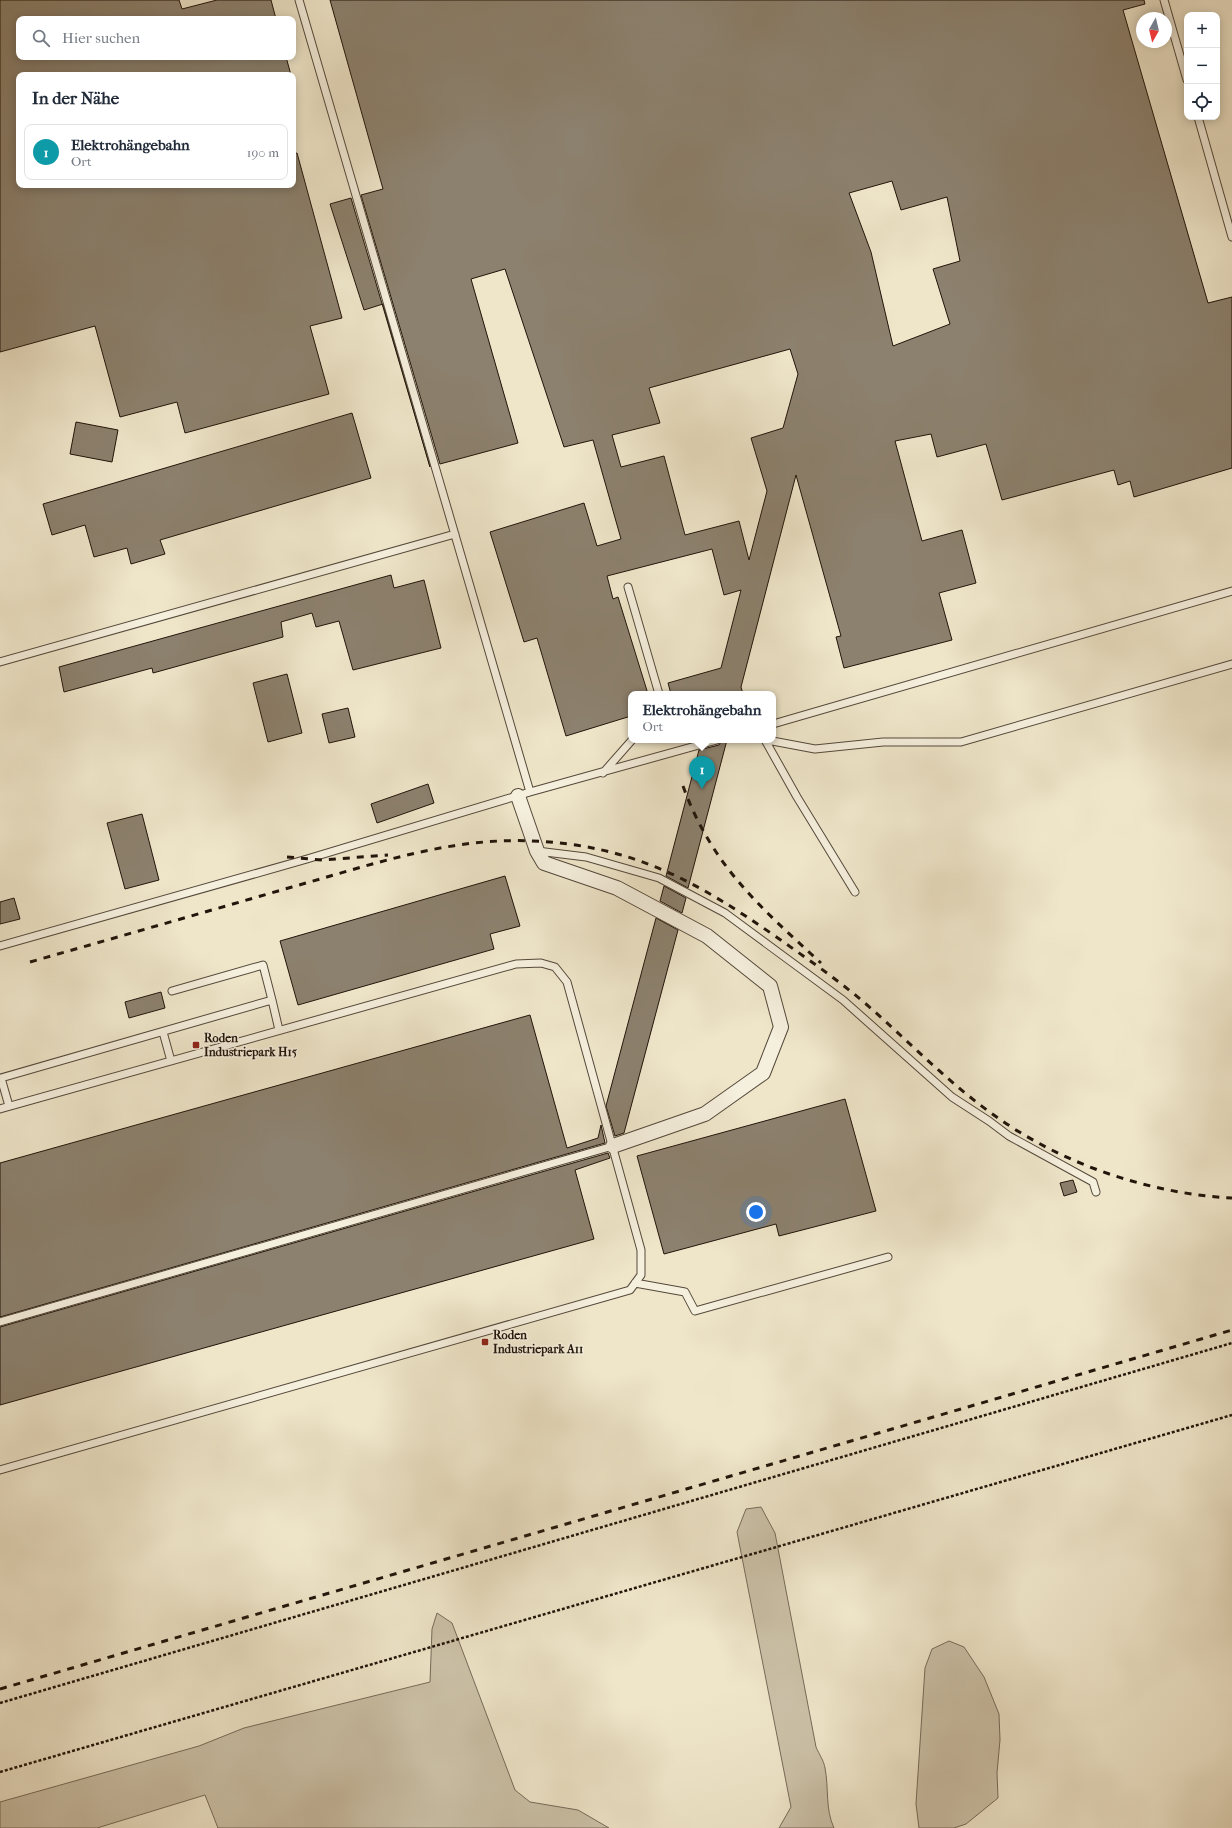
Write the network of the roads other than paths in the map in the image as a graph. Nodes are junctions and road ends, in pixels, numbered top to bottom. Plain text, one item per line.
1 (299, 0) edge
2 (1164, 0) edge
3 (1184, 70) edge
4 (1199, 120) edge
5 (1232, 237) edge
6 (455, 534) junction
7 (628, 587) dead end
8 (1232, 591) edge
9 (0, 662) edge
10 (1232, 664) edge
11 (658, 691) edge
12 (776, 723) edge
13 (776, 742) edge
14 (629, 743) edge
15 (707, 743) edge
16 (768, 743) edge
17 (603, 773) junction
18 (524, 794) junction
19 (537, 852) junction
20 (855, 892) dead end
21 (0, 946) edge
22 (172, 991) dead end
23 (272, 1000) junction
24 (279, 1030) junction
25 (163, 1032) junction
26 (171, 1061) junction
27 (9, 1106) junction
28 (0, 1109) edge
29 (613, 1146) junction
30 (1096, 1192) dead end
31 (888, 1257) dead end
32 (635, 1283) junction
33 (0, 1322) edge
34 (0, 1470) edge

1 - 6 lane
2 - 3 lane
4 - 5 lane
6 - 9 lane
6 - 18 lane
7 - 11 lane
8 - 12 lane
10 - 13 lane
14 - 17 lane
15 - 17 lane
16 - 20 lane
17 - 18 lane
18 - 19 street
18 - 21 lane
19 - 29 street
19 - 30 lane
22 - 23 lane
23 - 24 lane
23 - 25 lane
24 - 26 lane
24 - 29 lane
25 - 26 lane
25 - 27 lane
26 - 27 lane
27 - 28 lane
29 - 32 lane
29 - 33 lane
31 - 32 lane
32 - 34 lane

